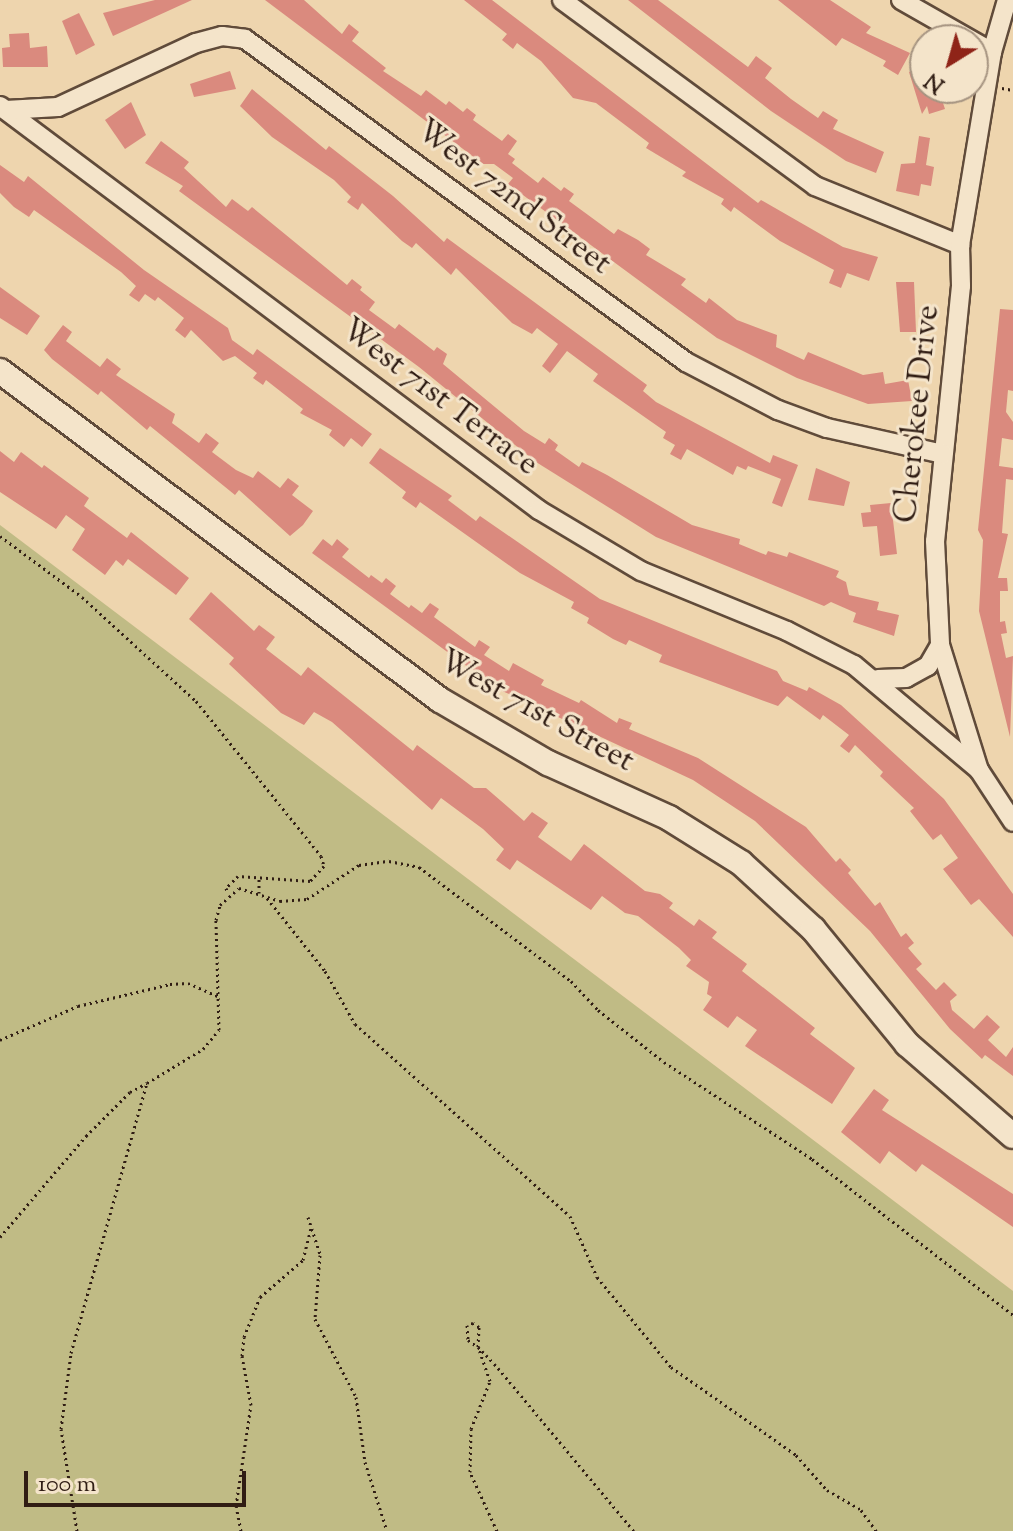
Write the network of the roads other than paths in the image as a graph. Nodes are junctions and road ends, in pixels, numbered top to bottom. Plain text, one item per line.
1 (562, 0) edge
2 (901, 0) edge
3 (1007, 0) edge
4 (992, 52) junction
5 (58, 107) junction
6 (3, 108) edge
7 (52, 143) junction
8 (960, 245) junction
9 (0, 371) edge
10 (943, 454) junction
11 (940, 645) junction
12 (878, 679) junction
13 (979, 770) junction
14 (1013, 822) edge
15 (1013, 1136) edge

1 - 8 street
2 - 4 street
3 - 4 street, Cherokee Drive
4 - 8 street, Cherokee Drive
5 - 6 street, West 72nd Street
5 - 7 street
5 - 10 street, West 72nd Street
6 - 7 street, West 71st Terrace
7 - 12 street, West 71st Terrace
8 - 10 street, Cherokee Drive
9 - 15 street, West 71st Street
10 - 11 street, Cherokee Drive
11 - 12 street
11 - 13 street, Cherokee Drive
12 - 13 street, West 71st Terrace
13 - 14 street, Cherokee Drive

